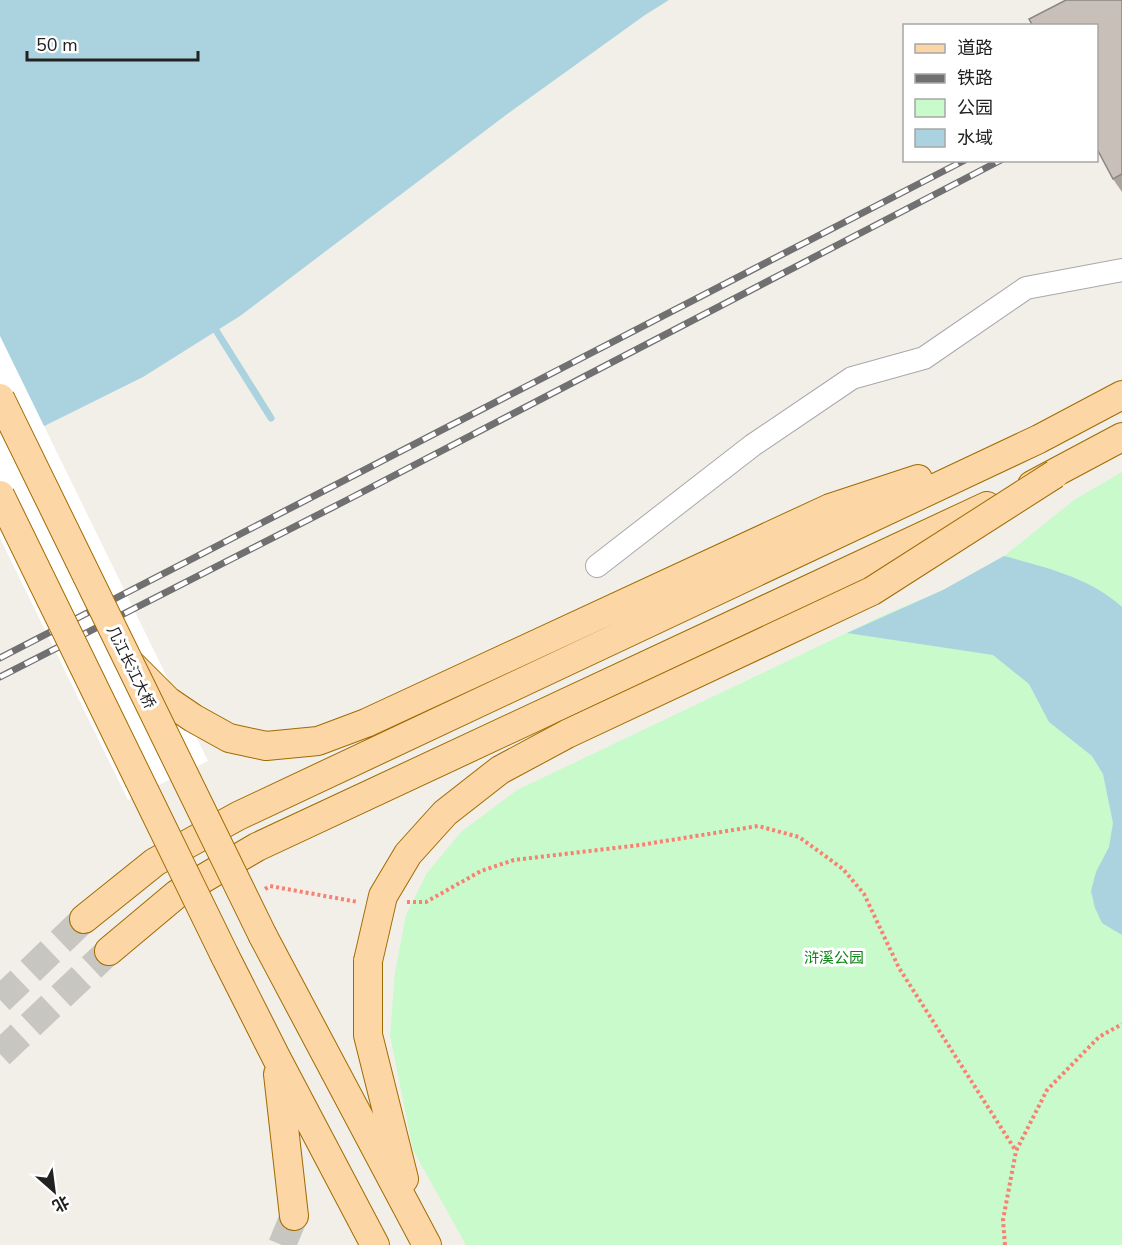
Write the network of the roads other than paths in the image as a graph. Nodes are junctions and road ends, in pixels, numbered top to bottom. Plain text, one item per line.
1 (1122, 270) edge
2 (1122, 395) edge
3 (0, 398) edge
4 (1122, 437) edge
5 (1039, 439) junction
6 (1055, 474) junction
7 (0, 495) edge
8 (597, 566) dead end
9 (128, 661) junction
10 (84, 919) tunnel mouth
11 (109, 951) tunnel mouth
12 (276, 1057) junction
13 (294, 1216) tunnel mouth
14 (421, 1233) edge
15 (375, 1245) edge

1 - 8 lane
2 - 5 main road
3 - 9 main road, 几江长江大桥, bridge
4 - 6 main road
5 - 9 main road, bridge
5 - 10 main road
6 - 11 main road, bridge
6 - 14 main road, bridge
7 - 12 main road, bridge
9 - 14 main road, 几江长江大桥, bridge
12 - 13 main road
12 - 15 main road

